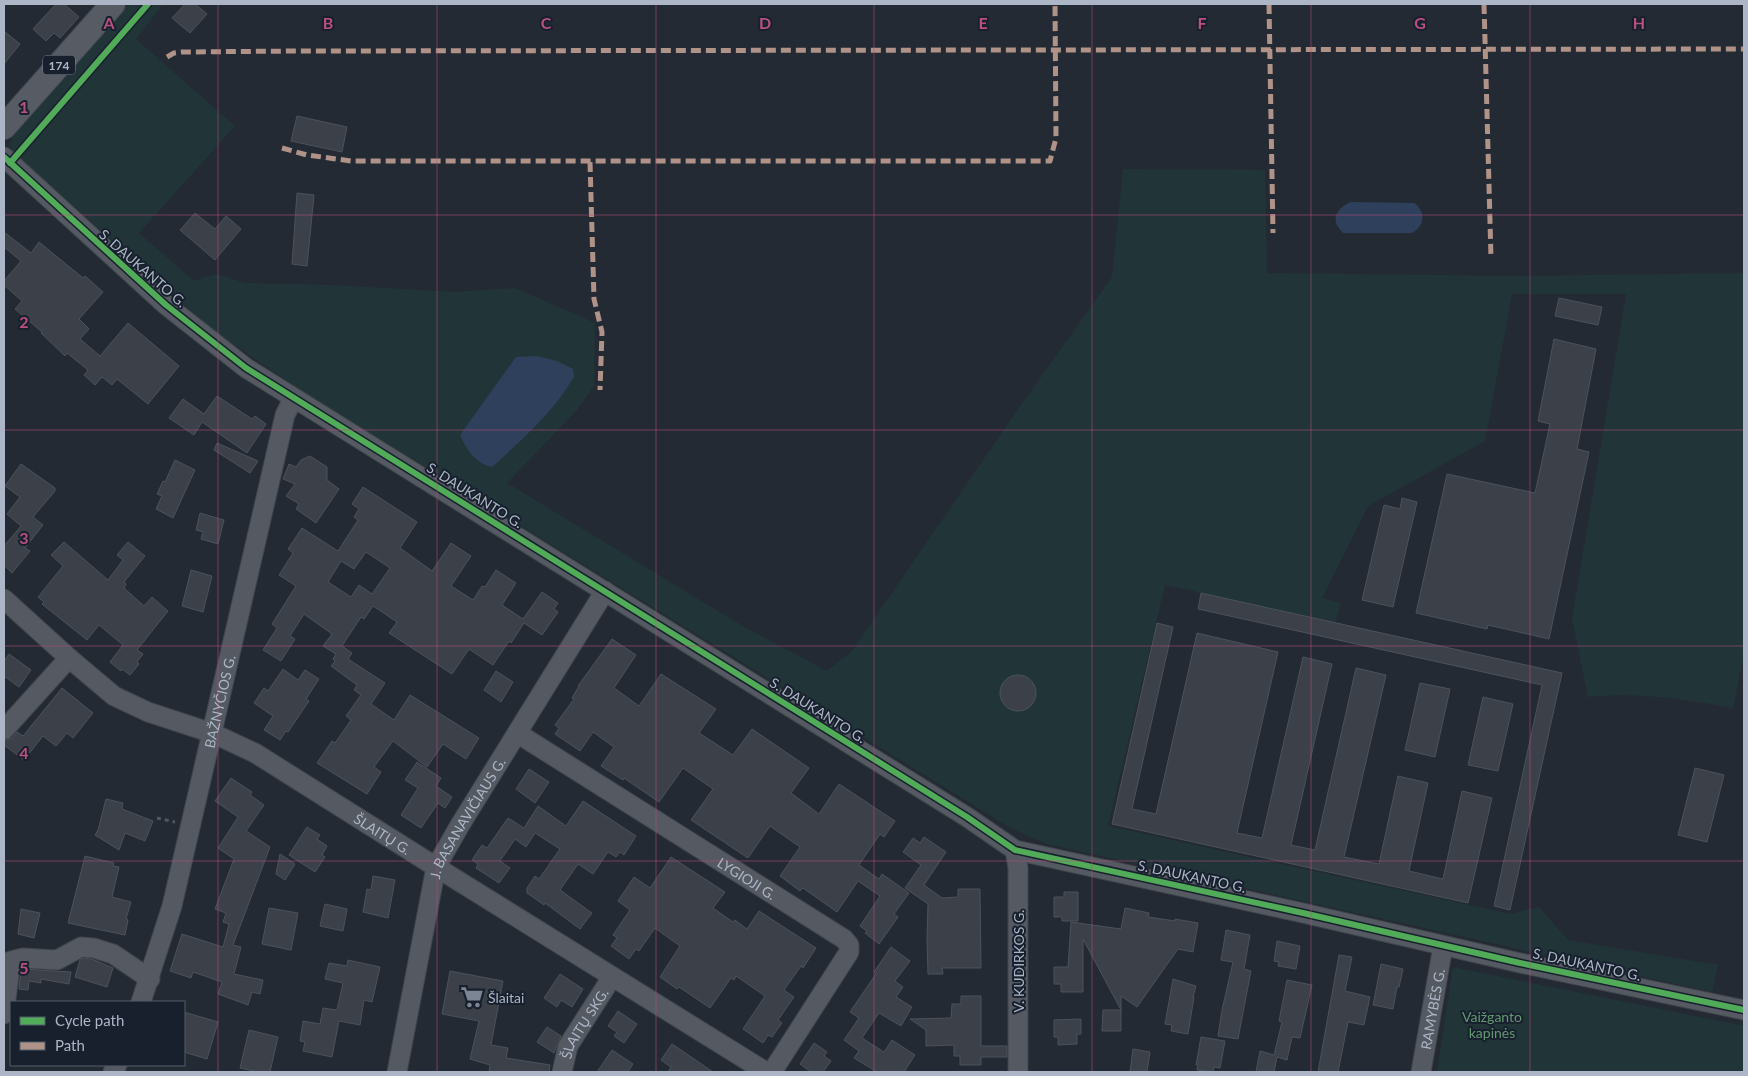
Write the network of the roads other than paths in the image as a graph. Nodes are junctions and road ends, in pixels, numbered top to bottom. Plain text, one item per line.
1 (113, 4) edge
2 (4, 127) edge
3 (4, 157) edge
4 (293, 399) junction
5 (605, 591) junction
6 (4, 599) edge
7 (69, 658) junction
8 (4, 730) edge
9 (517, 732) junction
10 (212, 733) junction
11 (1015, 850) junction
12 (436, 868) junction
13 (1443, 946) junction
14 (612, 977) junction
15 (150, 979) junction
16 (141, 1001) edge
17 (1744, 1010) edge
18 (4, 1014) edge
19 (397, 1072) edge
20 (562, 1072) edge
21 (766, 1072) edge
22 (772, 1072) edge
23 (1018, 1072) edge
24 (1421, 1072) edge

1 - 2 main road, 174
3 - 4 street, S. DAUKANTO G.
4 - 5 street, S. DAUKANTO G.
4 - 10 street, BAŽNYČIOS G.
5 - 9 street, J. BASANAVIČIAUS G.
5 - 11 street, S. DAUKANTO G.
6 - 7 street, ŠLAITŲ G.
7 - 8 street
7 - 10 street, ŠLAITŲ G.
9 - 12 street, J. BASANAVIČIAUS G.
9 - 22 street, LYGIOJI G.
10 - 12 street, ŠLAITŲ G.
10 - 15 street, BAŽNYČIOS G.
11 - 13 street, S. DAUKANTO G.
11 - 23 street, V. KUDIRKOS G.
12 - 14 street, ŠLAITŲ G.
12 - 19 street, J. BASANAVIČIAUS G.
13 - 17 street, S. DAUKANTO G.
13 - 24 street, RAMYBĖS G.
14 - 20 street, ŠLAITŲ SKG.
14 - 21 street, ŠLAITŲ G.
15 - 16 street, BAŽNYČIOS G.
15 - 18 street

